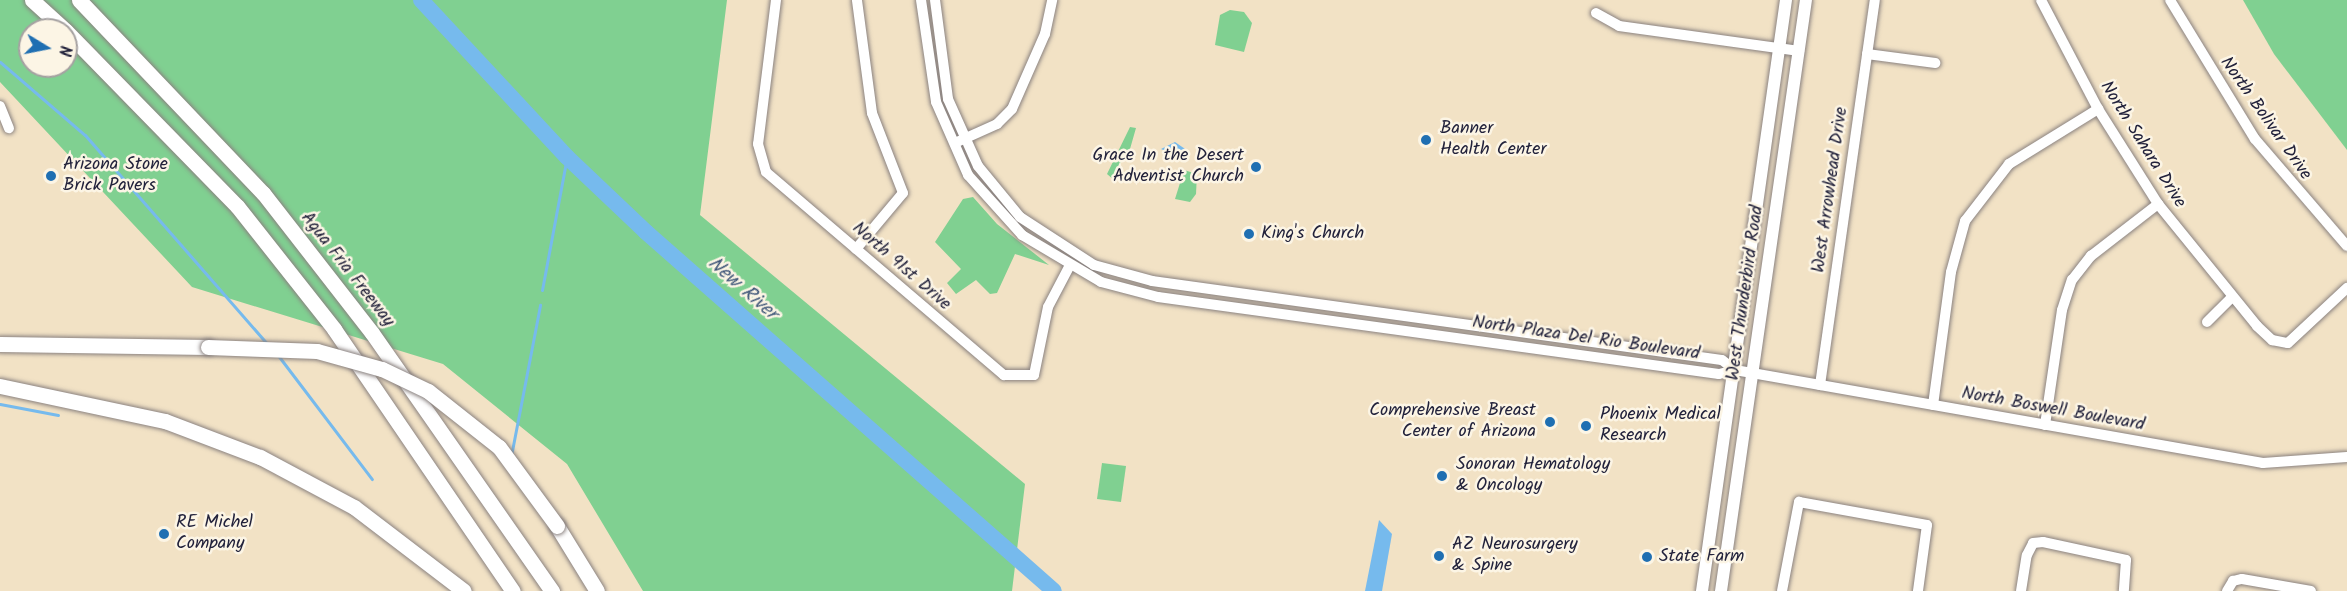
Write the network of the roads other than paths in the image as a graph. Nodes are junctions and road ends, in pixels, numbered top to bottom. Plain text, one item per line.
1 (32, 0) edge
2 (79, 0) edge
3 (776, 0) edge
4 (857, 0) edge
5 (921, 0) edge
6 (935, 0) edge
7 (1052, 0) edge
8 (1786, 0) edge
9 (1806, 0) edge
10 (1875, 0) edge
11 (2041, 0) edge
12 (2170, 0) edge
13 (1596, 13) dead end
14 (51, 18) edge
15 (78, 44) edge
16 (1779, 49) junction
17 (1799, 51) junction
18 (1867, 54) junction
19 (1935, 63) dead end
20 (0, 106) edge
21 (2098, 109) junction
22 (9, 128) dead end
23 (963, 140) junction
24 (951, 145) junction
25 (2158, 204) junction
26 (1020, 217) junction
27 (1013, 228) junction
28 (2347, 246) edge
29 (856, 249) junction
30 (1069, 267) junction
31 (1117, 273) junction
32 (1113, 285) junction
33 (2347, 288) edge
34 (1260, 296) junction
35 (2230, 298) junction
36 (1338, 307) junction
37 (1258, 310) junction
38 (1424, 319) junction
39 (1336, 321) junction
40 (2207, 322) dead end
41 (1506, 330) junction
42 (1422, 333) junction
43 (0, 344) edge
44 (1504, 344) junction
45 (1629, 348) junction
46 (1627, 362) junction
47 (1735, 370) junction
48 (1753, 373) junction
49 (1820, 385) junction
50 (0, 386) edge
51 (1933, 405) junction
52 (2045, 425) junction
53 (2347, 457) edge
54 (2230, 586) edge
55 (464, 591) edge
56 (513, 591) edge
57 (552, 591) edge
58 (597, 591) edge
59 (1702, 591) edge
60 (1721, 591) edge
61 (1782, 591) edge
62 (1918, 591) edge
63 (2021, 591) edge
64 (2124, 591) edge
65 (2312, 591) edge

1 - 14 highway
2 - 57 highway, Agua Fria Freeway
3 - 29 street, North 91st Drive
4 - 29 street
5 - 24 street, North Plaza Del Rio Boulevard
6 - 23 street, North Plaza Del Rio Boulevard
7 - 23 street
8 - 16 main road, West Thunderbird Road
9 - 17 main road, West Thunderbird Road
10 - 18 street, West Arrowhead Drive
11 - 21 street, North Sahara Drive
12 - 28 street, North Bolivar Drive
13 - 16 street
15 - 56 highway
16 - 17 street
16 - 47 main road, West Thunderbird Road
17 - 48 main road, West Thunderbird Road
18 - 19 street
18 - 49 street, West Arrowhead Drive
20 - 22 street
21 - 25 street, North Sahara Drive
21 - 51 street
23 - 24 street
23 - 26 street, North Plaza Del Rio Boulevard
24 - 27 street, North Plaza Del Rio Boulevard
25 - 35 street, North Sahara Drive
25 - 52 street
26 - 27 street
26 - 31 street, North Plaza Del Rio Boulevard
27 - 30 street, North Plaza Del Rio Boulevard
29 - 30 street, North 91st Drive
30 - 32 street, North Plaza Del Rio Boulevard
31 - 32 street
31 - 34 street, North Plaza Del Rio Boulevard
32 - 37 street, North Plaza Del Rio Boulevard
33 - 35 street, North Sahara Drive
34 - 36 street, North Plaza Del Rio Boulevard
34 - 37 street
35 - 40 street
36 - 38 street, North Plaza Del Rio Boulevard
36 - 39 street
37 - 39 street, North Plaza Del Rio Boulevard
38 - 41 street, North Plaza Del Rio Boulevard
38 - 42 street
39 - 42 street, North Plaza Del Rio Boulevard
41 - 44 street
41 - 45 street, North Plaza Del Rio Boulevard
42 - 44 street, North Plaza Del Rio Boulevard
43 - 58 highway, bridge
44 - 46 street, North Plaza Del Rio Boulevard
45 - 46 street
45 - 47 street, North Plaza Del Rio Boulevard
46 - 47 street, North Plaza Del Rio Boulevard
47 - 48 street
47 - 59 main road, West Thunderbird Road
48 - 49 street, North Boswell Boulevard
48 - 60 main road, West Thunderbird Road
49 - 51 street, North Boswell Boulevard
50 - 55 highway
51 - 52 street, North Boswell Boulevard
52 - 53 street, North Boswell Boulevard
54 - 65 street
61 - 62 street
63 - 64 street

